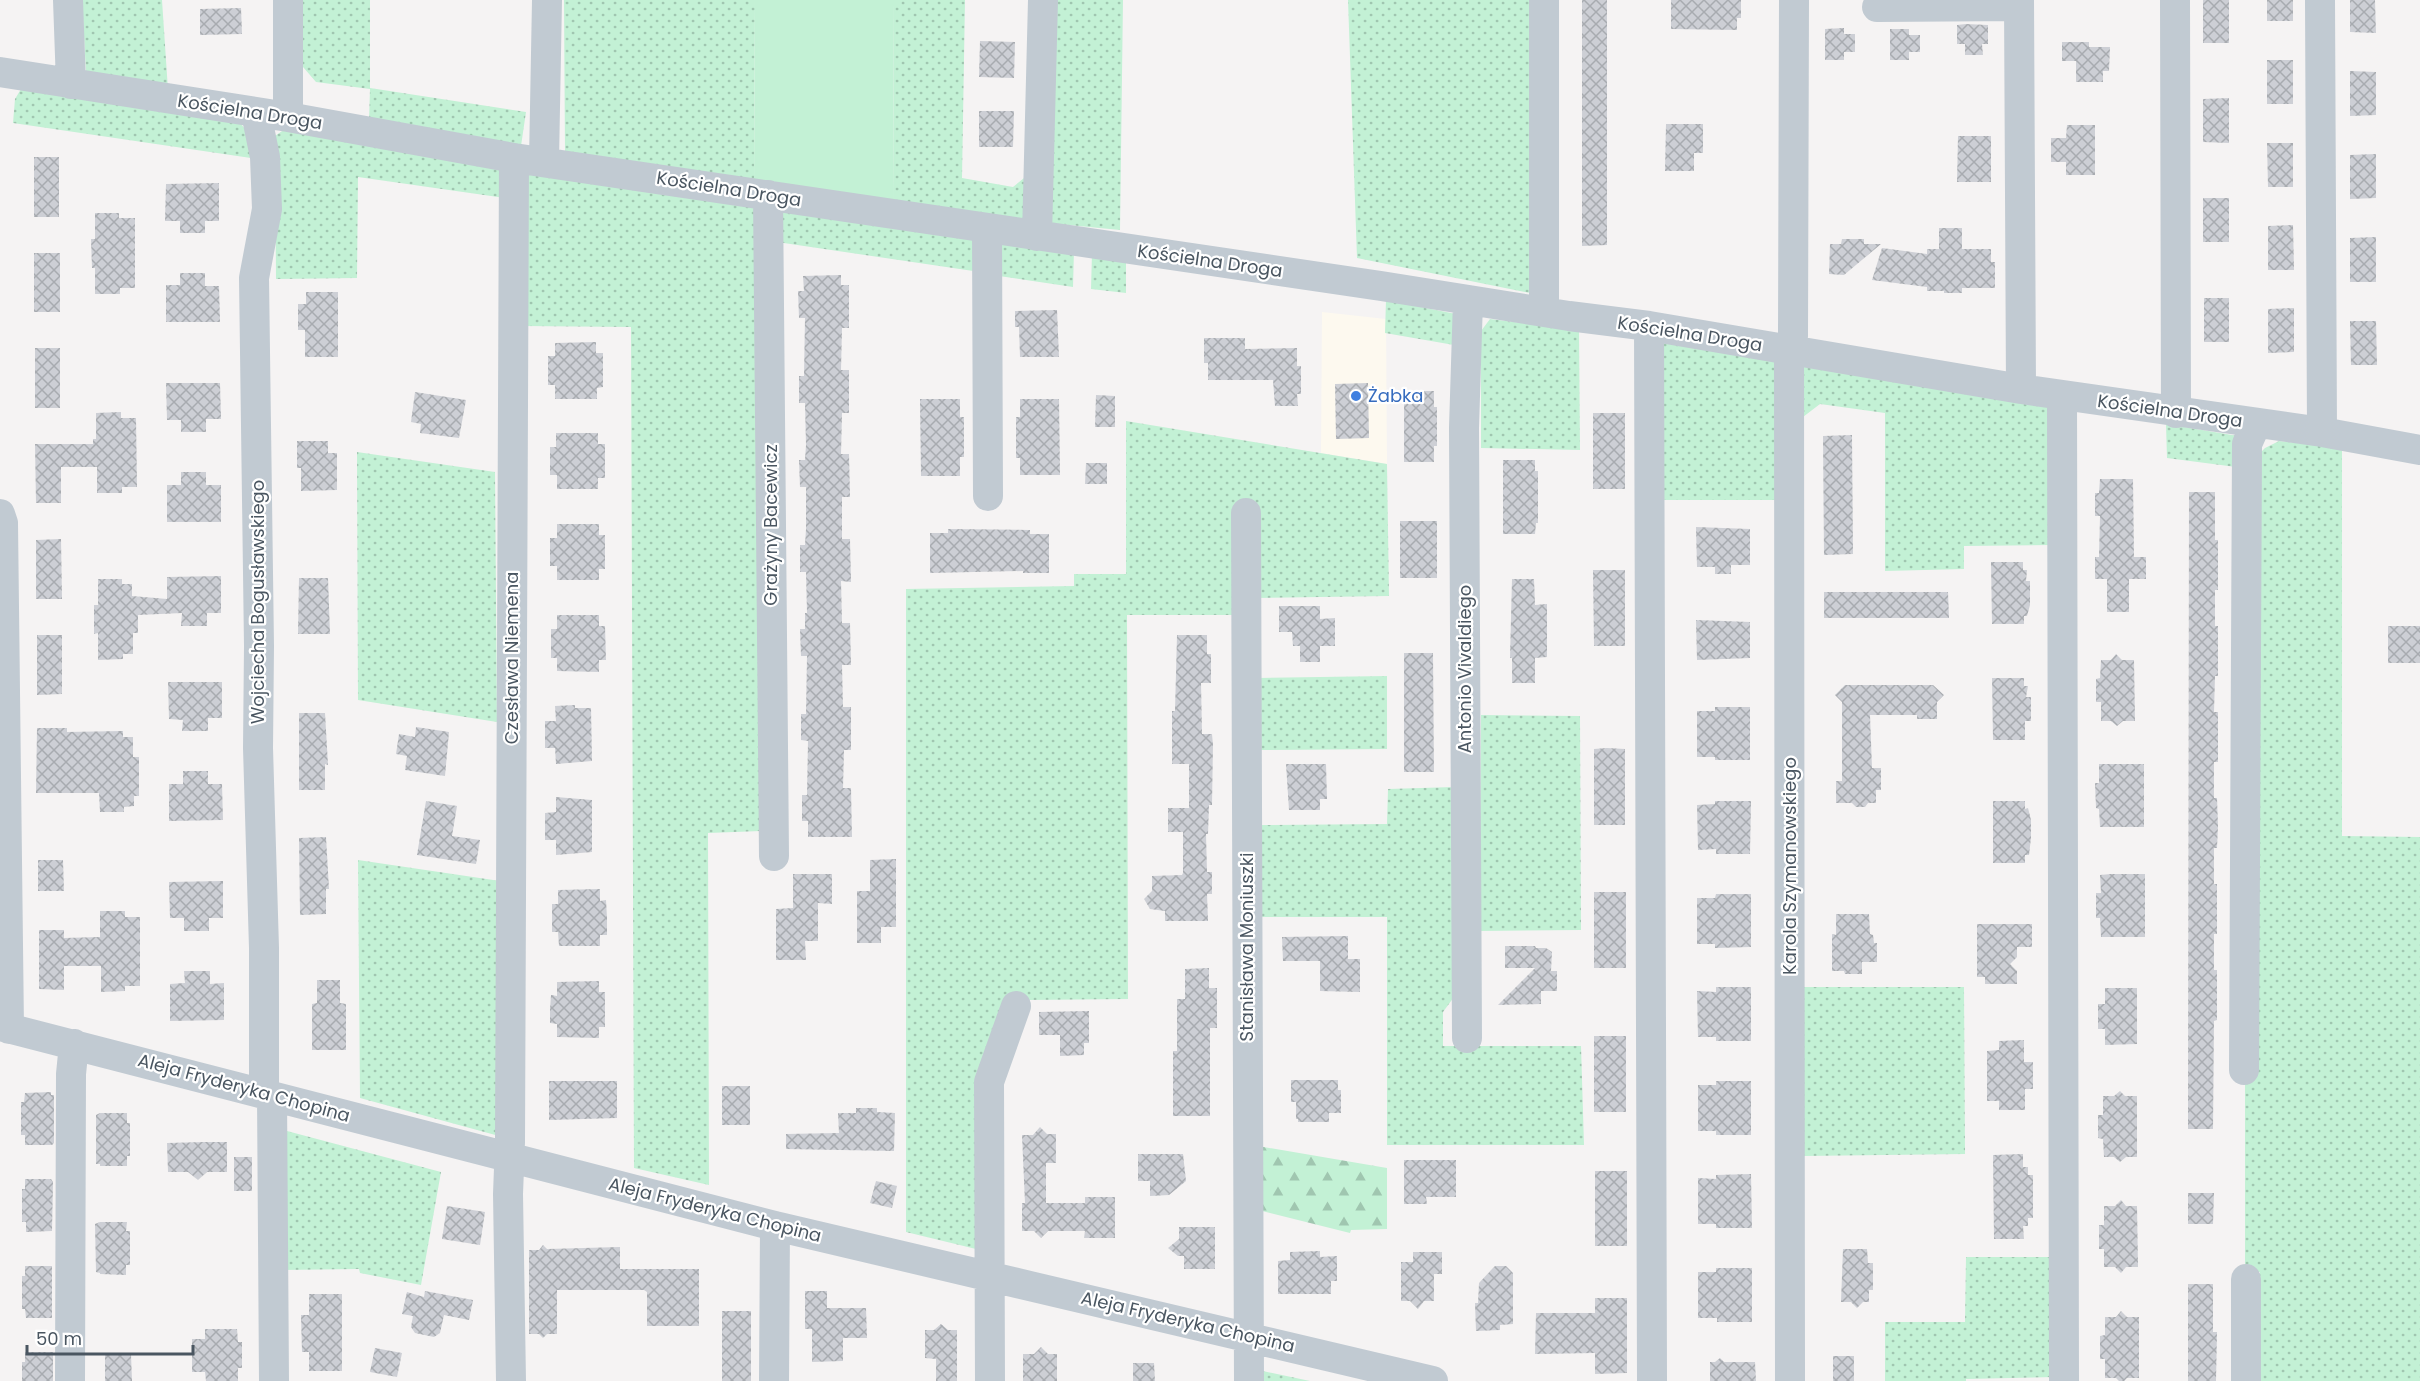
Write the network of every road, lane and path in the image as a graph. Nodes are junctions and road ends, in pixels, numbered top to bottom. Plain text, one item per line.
1 (68, 0) edge
2 (288, 0) edge
3 (547, 0) edge
4 (1043, 0) edge
5 (1544, 0) edge
6 (1794, 0) edge
7 (2175, 0) edge
8 (2320, 0) edge
9 (2019, 3) edge
10 (1877, 7) dead end
11 (0, 72) edge
12 (70, 84) junction
13 (256, 113) junction
14 (288, 117) junction
15 (514, 158) junction
16 (544, 161) junction
17 (768, 195) junction
18 (987, 228) junction
19 (1037, 236) junction
20 (1468, 300) junction
21 (1544, 312) junction
22 (1649, 326) junction
23 (1789, 351) junction
24 (2021, 389) junction
25 (2062, 395) junction
26 (2176, 413) junction
27 (2256, 424) junction
28 (2322, 432) junction
29 (2420, 450) edge
30 (988, 496) dead end
31 (1246, 513) dead end
32 (0, 514) edge
33 (774, 856) dead end
34 (1016, 1006) dead end
35 (4, 1027) edge
36 (1467, 1038) dead end
37 (74, 1044) junction
38 (2244, 1070) dead end
39 (268, 1095) junction
40 (510, 1158) junction
41 (775, 1226) junction
42 (991, 1276) junction
43 (2246, 1280) dead end
44 (1248, 1336) junction
45 (70, 1381) edge
46 (274, 1381) edge
47 (511, 1381) edge
48 (774, 1381) edge
49 (990, 1381) edge
50 (1249, 1381) edge
51 (1433, 1381) edge
52 (1652, 1381) edge
53 (1790, 1381) edge
54 (2064, 1381) edge
55 (2246, 1381) edge

1 - 12 street
2 - 14 street
3 - 16 street
4 - 19 street
5 - 21 street
6 - 23 street, Karola Szymanowskiego
7 - 26 street
8 - 28 street
9 - 10 street
9 - 24 street
11 - 12 street, Kościelna Droga
12 - 13 street, Kościelna Droga
13 - 14 street, Kościelna Droga
13 - 39 street, Wojciecha Bogusławskiego
14 - 15 street, Kościelna Droga
15 - 16 street, Kościelna Droga
15 - 40 street, Czesława Niemena
16 - 17 street, Kościelna Droga
17 - 18 street, Kościelna Droga
17 - 33 street, Grażyny Bacewicz
18 - 19 street, Kościelna Droga
18 - 30 street
19 - 20 street, Kościelna Droga
20 - 21 street, Kościelna Droga
20 - 36 street, Antonio Vivaldiego
21 - 22 street, Kościelna Droga
22 - 23 street, Kościelna Droga
22 - 52 street
23 - 24 street, Kościelna Droga
23 - 53 street, Karola Szymanowskiego
24 - 25 street, Kościelna Droga
25 - 26 street, Kościelna Droga
25 - 54 street
26 - 27 street, Kościelna Droga
27 - 28 street, Kościelna Droga
27 - 38 street
28 - 29 street, Kościelna Droga
31 - 44 street, Stanisława Moniuszki
32 - 35 street
34 - 42 street
35 - 37 street, Aleja Fryderyka Chopina
37 - 39 street, Aleja Fryderyka Chopina
37 - 45 street
39 - 40 street, Aleja Fryderyka Chopina
39 - 46 street, Wojciecha Bogusławskiego
40 - 41 street, Aleja Fryderyka Chopina
40 - 47 street, Czesława Niemena
41 - 42 street, Aleja Fryderyka Chopina
41 - 48 street
42 - 44 street, Aleja Fryderyka Chopina
42 - 49 street
43 - 55 street
44 - 50 street, Stanisława Moniuszki
44 - 51 street, Aleja Fryderyka Chopina

